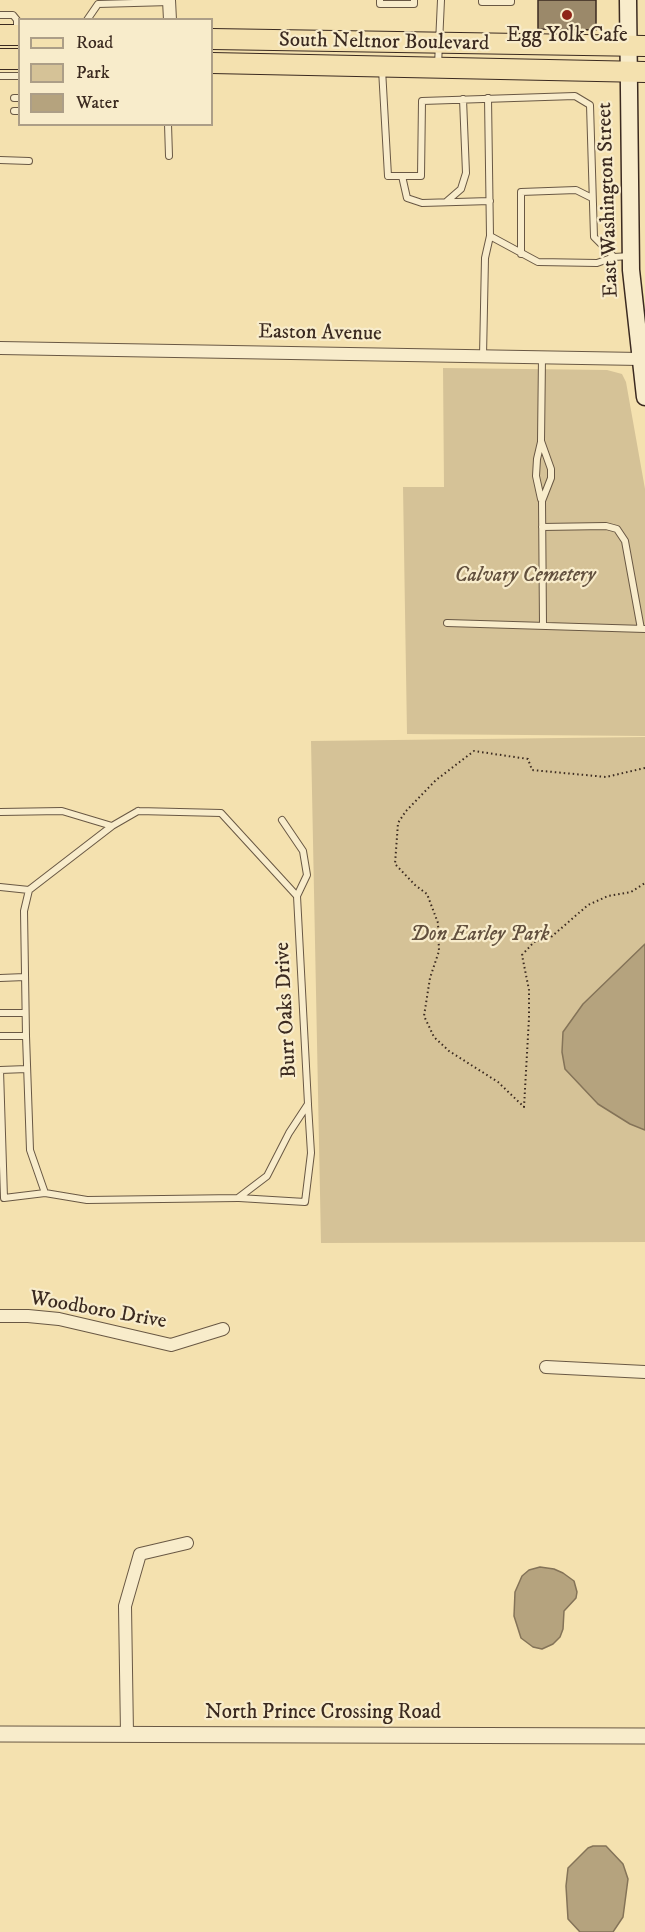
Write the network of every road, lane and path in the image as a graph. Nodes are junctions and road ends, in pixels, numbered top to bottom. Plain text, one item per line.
1 (380, 0) edge
2 (414, 0) edge
3 (441, 0) edge
4 (482, 0) edge
5 (511, 0) edge
6 (628, 0) edge
7 (170, 1) edge
8 (0, 15) edge
9 (88, 18) edge
10 (170, 18) edge
11 (12, 35) edge
12 (213, 39) edge
13 (439, 44) junction
14 (637, 46) edge
15 (0, 59) edge
16 (18, 59) edge
17 (213, 63) edge
18 (382, 67) junction
19 (438, 68) junction
20 (637, 72) edge
21 (0, 76) edge
22 (18, 76) edge
23 (488, 98) junction
24 (463, 99) junction
25 (168, 126) edge
26 (169, 156) dead end
27 (0, 160) edge
28 (29, 161) dead end
29 (402, 176) junction
30 (592, 198) junction
31 (490, 201) junction
32 (446, 202) junction
33 (490, 236) junction
34 (521, 254) junction
35 (622, 257) junction
36 (0, 348) edge
37 (483, 356) junction
38 (542, 357) junction
39 (640, 358) junction
40 (645, 397) edge
41 (542, 441) junction
42 (542, 501) junction
43 (542, 526) junction
44 (447, 623) dead end
45 (543, 625) junction
46 (643, 629) edge
47 (645, 768) edge
48 (0, 812) edge
49 (282, 820) dead end
50 (112, 826) junction
51 (645, 883) edge
52 (0, 887) edge
53 (28, 890) junction
54 (297, 896) junction
55 (25, 977) junction
56 (0, 978) edge
57 (0, 1013) edge
58 (25, 1013) junction
59 (0, 1036) edge
60 (26, 1036) junction
61 (27, 1069) junction
62 (308, 1104) junction
63 (45, 1193) junction
64 (238, 1198) junction
65 (0, 1316) edge
66 (223, 1329) dead end
67 (546, 1367) dead end
68 (645, 1372) edge
69 (187, 1543) dead end
70 (0, 1734) edge
71 (127, 1734) junction
72 (645, 1736) edge

1 - 2 lane
3 - 13 lane
4 - 5 lane
6 - 14 main road, East Washington Street
7 - 9 lane
7 - 10 street
8 - 11 lane
12 - 13 main road, South Neltnor Boulevard
13 - 14 main road, South Neltnor Boulevard
13 - 19 lane
14 - 20 main road, East Washington Street
15 - 16 main road
17 - 18 main road, South Neltnor Boulevard
18 - 19 main road, South Neltnor Boulevard
18 - 29 lane
19 - 20 main road, South Neltnor Boulevard
20 - 35 main road, East Washington Street
21 - 22 lane
23 - 24 lane
23 - 30 lane
23 - 31 lane
24 - 29 lane
24 - 32 lane
25 - 26 lane
27 - 28 lane
29 - 32 lane
30 - 34 lane
30 - 35 lane
31 - 32 lane
31 - 33 lane
33 - 34 lane
33 - 37 lane
34 - 35 lane
35 - 39 main road, East Washington Street
36 - 37 street, Easton Avenue
37 - 38 street, Easton Avenue
38 - 39 street, Easton Avenue
38 - 41 lane
39 - 40 main road, East Washington Street
41 - 42 lane
41 - 42 lane
42 - 43 lane
43 - 45 lane
43 - 46 lane
44 - 45 lane
45 - 46 lane
47 - 51 path
48 - 50 lane
49 - 54 lane
50 - 53 lane
50 - 54 lane
52 - 53 lane
53 - 55 lane
54 - 62 lane, Burr Oaks Drive
55 - 56 lane
55 - 58 lane
57 - 58 lane
58 - 60 lane
59 - 60 lane
60 - 61 lane
61 - 63 lane
61 - 63 lane
62 - 64 lane, Burr Oaks Drive
62 - 64 lane
63 - 64 lane
65 - 66 street, Woodboro Drive
67 - 68 street
69 - 71 street
70 - 71 street, North Prince Crossing Road
71 - 72 street, North Prince Crossing Road

